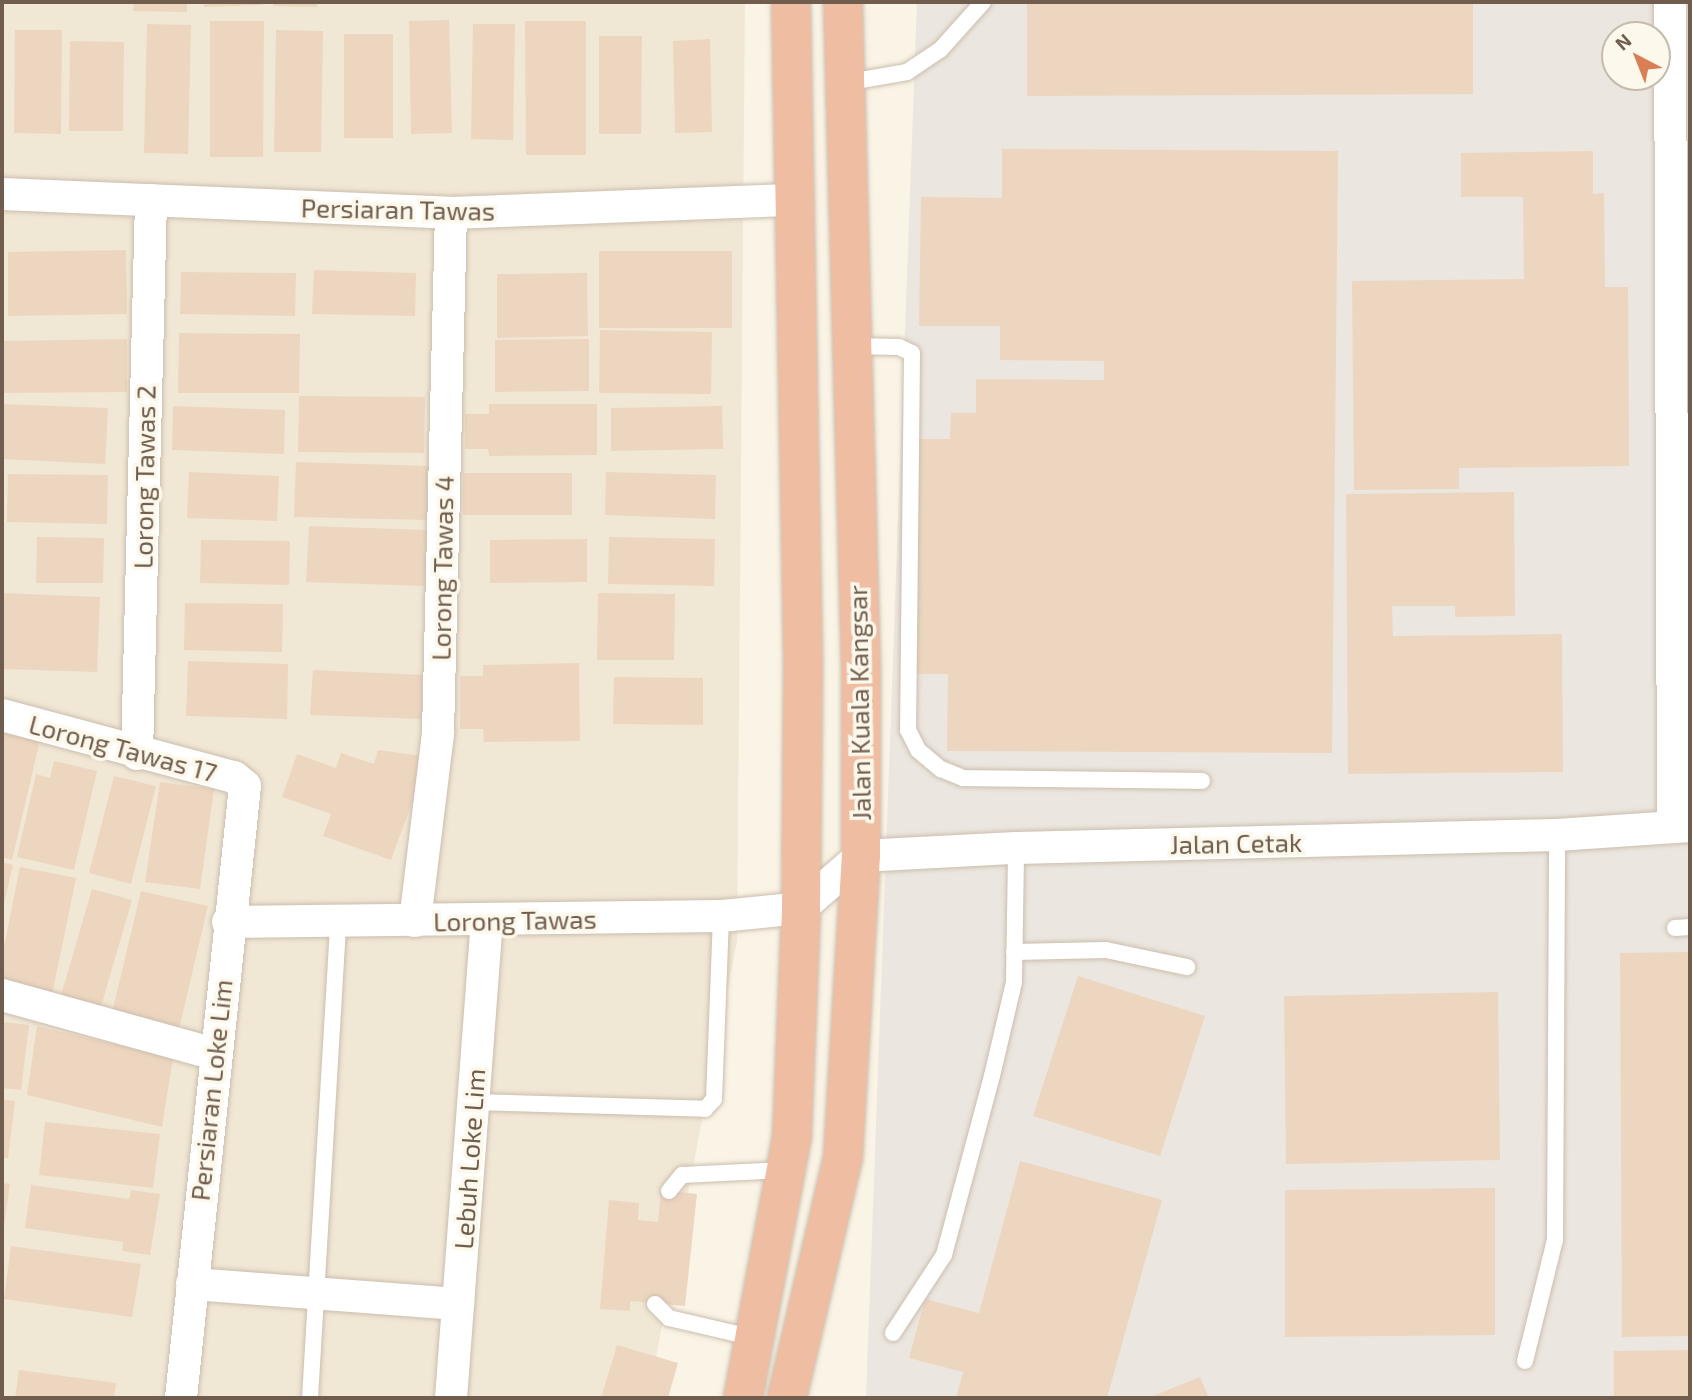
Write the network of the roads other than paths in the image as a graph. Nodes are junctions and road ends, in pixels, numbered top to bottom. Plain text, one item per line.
1 (791, 2) edge
2 (843, 2) edge
3 (983, 2) edge
4 (1671, 2) edge
5 (842, 83) junction
6 (2, 194) edge
7 (151, 200) junction
8 (795, 200) junction
9 (451, 213) junction
10 (1680, 217) edge
11 (850, 346) junction
12 (1681, 536) edge
13 (2, 715) edge
14 (137, 754) junction
15 (1202, 781) dead end
16 (243, 782) joint
17 (1682, 826) edge
18 (1557, 835) junction
19 (1016, 848) junction
20 (861, 856) junction
21 (802, 908) junction
22 (722, 916) junction
23 (487, 920) junction
24 (338, 921) junction
25 (415, 921) junction
26 (228, 922) junction
27 (1014, 952) junction
28 (1187, 967) dead end
29 (2, 995) edge
30 (215, 1054) junction
31 (474, 1102) junction
32 (785, 1170) junction
33 (669, 1191) dead end
34 (192, 1284) junction
35 (319, 1292) junction
36 (458, 1304) junction
37 (655, 1304) dead end
38 (893, 1333) dead end
39 (755, 1338) junction
40 (1525, 1361) dead end
41 (181, 1398) edge
42 (310, 1398) edge
43 (451, 1398) edge
44 (743, 1398) edge
45 (787, 1398) edge

1 - 8 highway
2 - 5 highway, Jalan Kuala Kangsar
3 - 5 lane
4 - 10 street
5 - 11 highway, Jalan Kuala Kangsar
6 - 7 street, Persiaran Tawas
7 - 9 street, Persiaran Tawas
7 - 14 street, Lorong Tawas 2
8 - 9 street, Persiaran Tawas
8 - 21 highway
9 - 25 street, Lorong Tawas 4
10 - 12 street
11 - 15 lane
11 - 20 highway, Jalan Kuala Kangsar
12 - 17 street
13 - 14 street, Lorong Tawas 17
14 - 16 street, Lorong Tawas 17
16 - 26 street, Persiaran Loke Lim
17 - 18 street, Jalan Cetak
18 - 19 street, Jalan Cetak
18 - 40 lane
19 - 20 street, Jalan Cetak
19 - 27 lane
20 - 21 street
20 - 45 highway, Jalan Kuala Kangsar
21 - 22 street, Lorong Tawas
21 - 32 highway
22 - 23 street, Lorong Tawas
22 - 31 lane
23 - 25 street, Lorong Tawas
23 - 31 street, Lebuh Loke Lim
24 - 25 street, Lorong Tawas
24 - 26 street, Lorong Tawas
24 - 35 lane
26 - 30 street, Persiaran Loke Lim
27 - 28 lane
27 - 38 lane
29 - 30 street
30 - 34 street, Persiaran Loke Lim
31 - 36 street, Lebuh Loke Lim
32 - 33 lane
32 - 39 highway
34 - 35 street
34 - 41 street, Persiaran Loke Lim
35 - 36 street
35 - 42 lane
36 - 43 street, Lebuh Loke Lim
37 - 39 lane
39 - 44 highway

